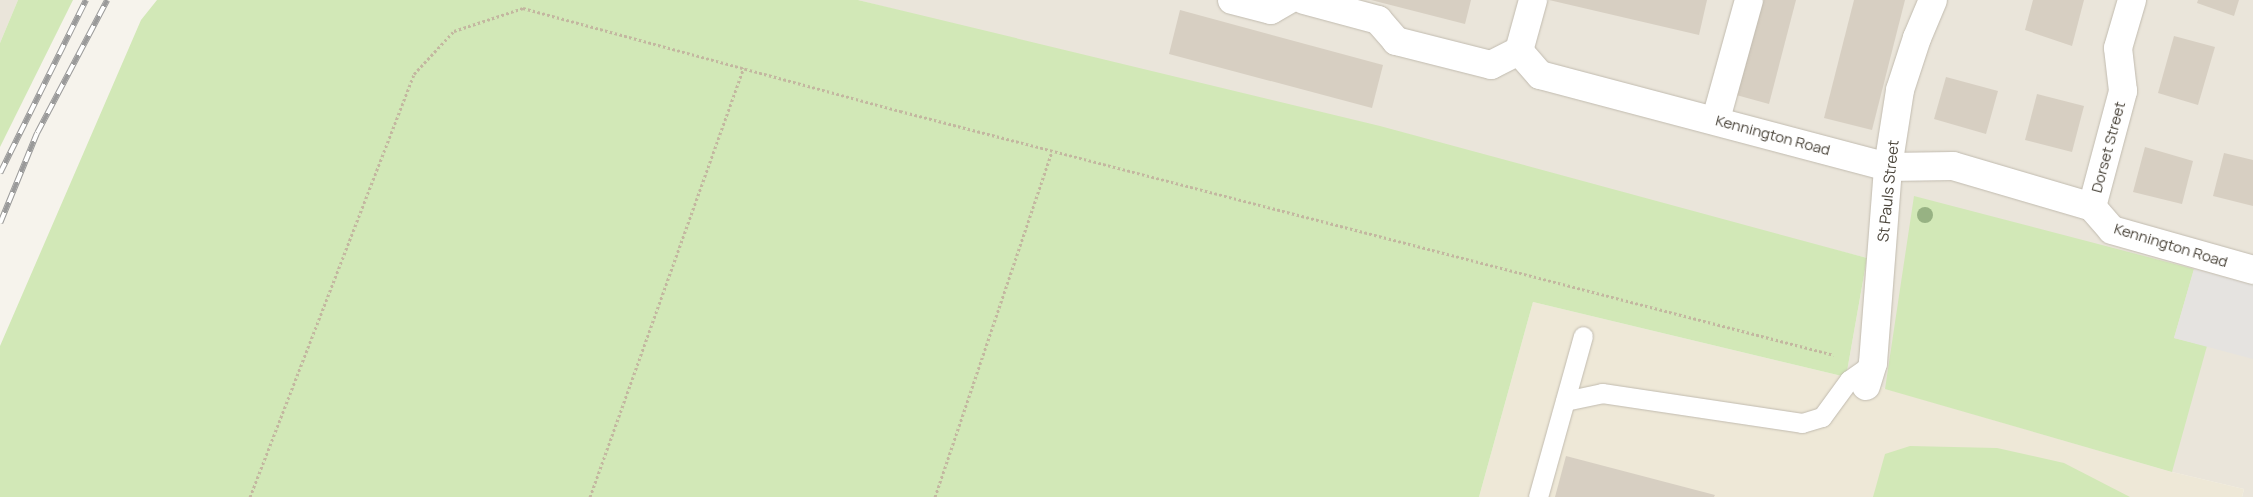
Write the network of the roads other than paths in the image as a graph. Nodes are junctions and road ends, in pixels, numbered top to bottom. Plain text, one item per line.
1 (1232, 0) edge
2 (1288, 0) edge
3 (1304, 0) edge
4 (1533, 0) edge
5 (1749, 0) edge
6 (1933, 0) edge
7 (2132, 0) edge
8 (1519, 51) junction
9 (1716, 119) junction
10 (1888, 167) junction
11 (2092, 207) junction
12 (2253, 270) edge
13 (1583, 336) dead end
14 (1870, 375) joint
15 (1565, 401) junction
16 (1538, 497) edge

1 - 2 street
3 - 8 street
4 - 8 street
5 - 9 street
6 - 10 street, St Pauls Street
7 - 11 street, Dorset Street
8 - 9 street, Kennington Road
9 - 10 street, Kennington Road
10 - 11 street, Kennington Road
10 - 14 street, St Pauls Street
11 - 12 street, Kennington Road
13 - 15 lane
14 - 15 lane
15 - 16 lane

